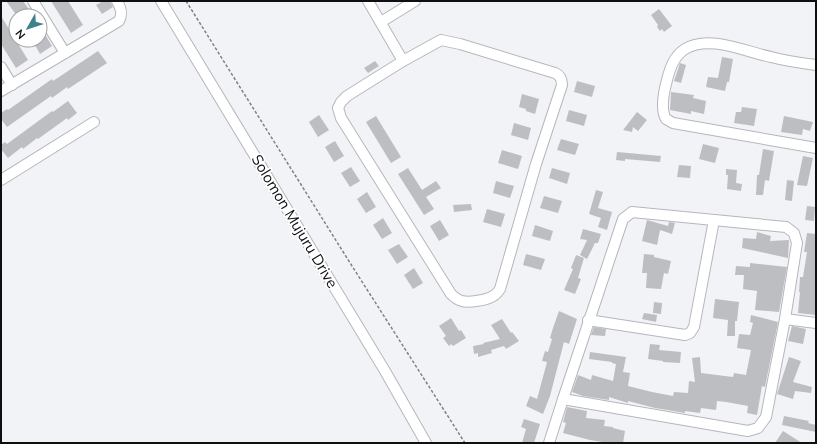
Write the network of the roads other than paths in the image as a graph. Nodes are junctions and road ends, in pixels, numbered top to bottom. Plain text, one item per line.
1 (33, 1) edge
2 (117, 1) edge
3 (161, 1) edge
4 (368, 1) edge
5 (415, 1) edge
6 (381, 22) junction
7 (65, 53) junction
8 (403, 61) junction
9 (816, 65) edge
10 (1, 67) edge
11 (12, 84) junction
12 (1, 91) edge
13 (94, 122) dead end
14 (816, 148) edge
15 (1, 180) edge
16 (714, 220) junction
17 (785, 319) junction
18 (588, 320) junction
19 (816, 322) edge
20 (563, 399) junction
21 (426, 443) edge
22 (549, 443) edge

1 - 7 street
2 - 7 street
3 - 21 street, Solomon Mujuru Drive
4 - 6 street
5 - 6 street
6 - 8 street
7 - 11 street
8 - 8 street
9 - 14 street
10 - 11 street
11 - 12 street
13 - 15 street
16 - 17 street
16 - 18 street
16 - 18 street
17 - 19 street
17 - 20 street
18 - 20 street
20 - 22 street

